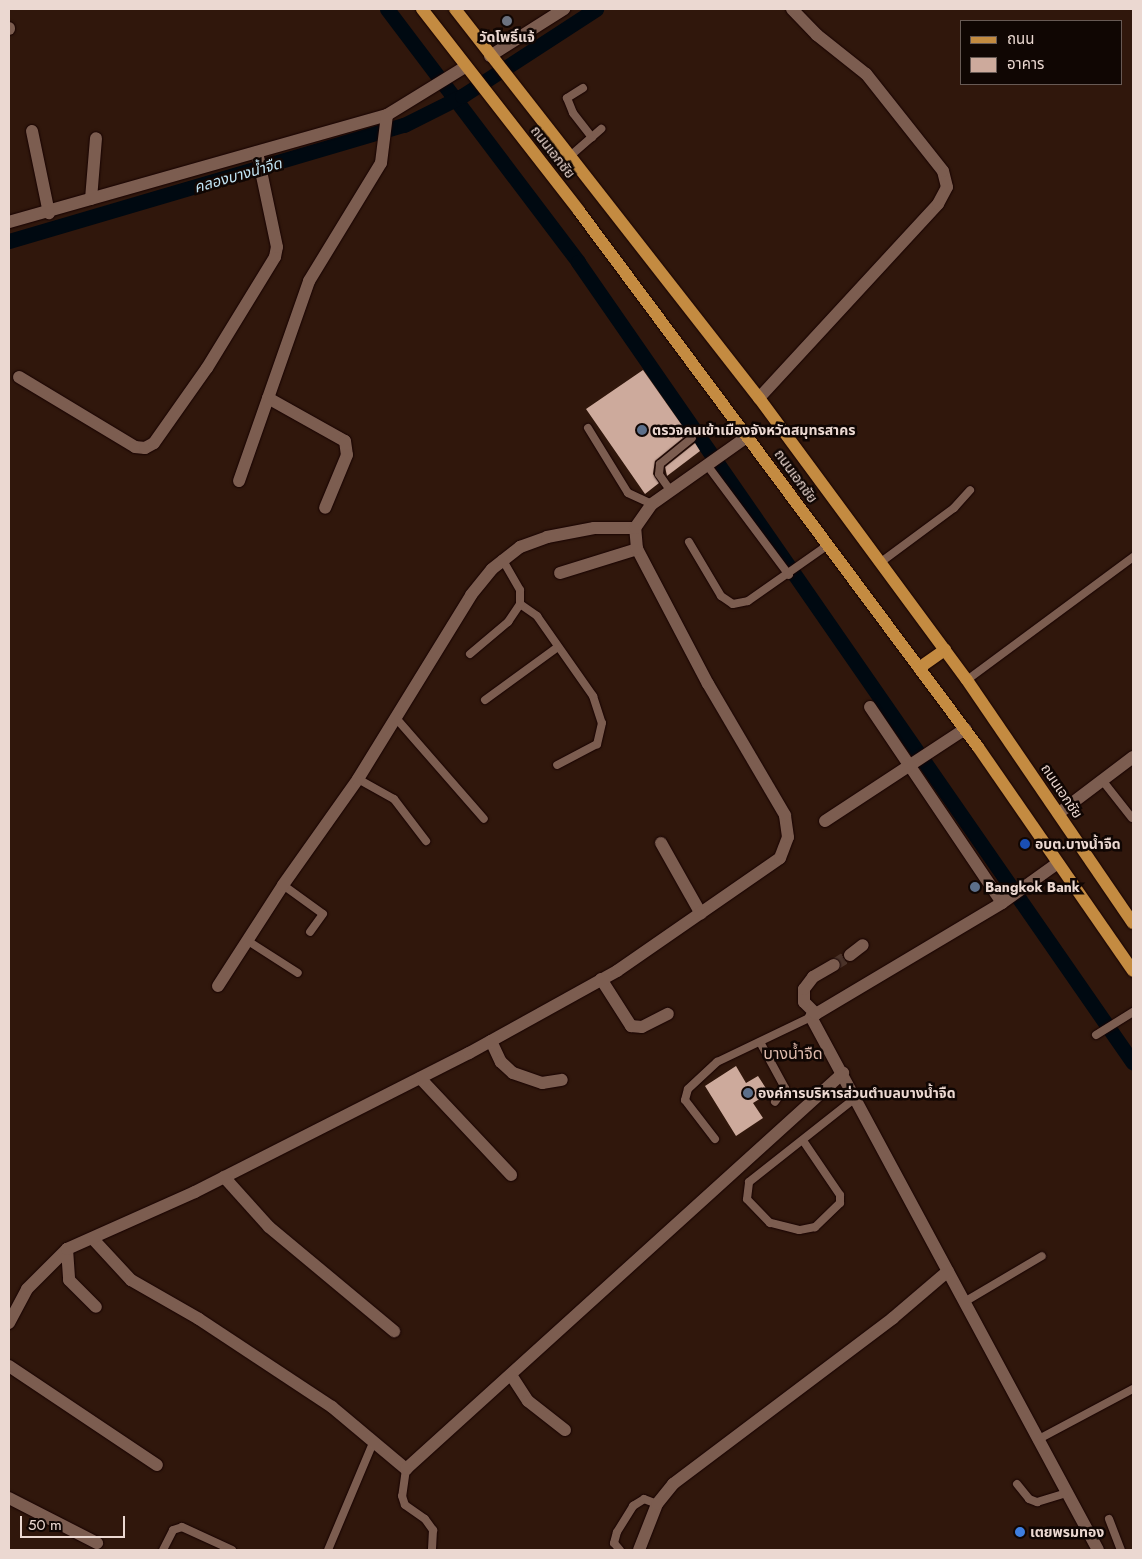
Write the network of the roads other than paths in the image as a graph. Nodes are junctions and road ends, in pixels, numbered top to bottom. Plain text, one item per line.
1 (422, 9) edge
2 (455, 9) edge
3 (564, 9) edge
4 (792, 9) edge
5 (492, 60) junction
6 (461, 69) junction
7 (583, 88) dead end
8 (388, 120) junction
9 (601, 129) dead end
10 (32, 131) dead end
11 (592, 137) junction
12 (96, 138) dead end
13 (258, 155) junction
14 (569, 157) junction
15 (91, 198) junction
16 (49, 213) junction
17 (9, 222) edge
18 (19, 377) dead end
19 (268, 398) junction
20 (759, 398) junction
21 (588, 428) dead end
22 (748, 436) junction
23 (692, 438) dead end
24 (707, 465) junction
25 (239, 481) dead end
26 (670, 490) junction
27 (970, 490) dead end
28 (652, 504) junction
29 (325, 508) dead end
30 (635, 528) junction
31 (690, 542) dead end
32 (828, 544) junction
33 (637, 550) junction
34 (1133, 557) edge
35 (502, 559) junction
36 (881, 562) junction
37 (560, 573) dead end
38 (792, 573) junction
39 (520, 604) junction
40 (558, 646) junction
41 (945, 650) junction
42 (470, 654) dead end
43 (919, 668) junction
44 (967, 680) junction
45 (485, 700) dead end
46 (870, 707) dead end
47 (395, 717) junction
48 (965, 729) junction
49 (1133, 757) edge
50 (557, 765) dead end
51 (914, 765) junction
52 (358, 779) junction
53 (1102, 780) junction
54 (1059, 813) junction
55 (1132, 818) edge
56 (484, 819) dead end
57 (825, 821) dead end
58 (426, 841) dead end
59 (662, 843) dead end
60 (1058, 863) junction
61 (283, 885) junction
62 (1006, 900) junction
63 (701, 914) junction
64 (1133, 923) edge
65 (310, 932) dead end
66 (248, 941) junction
67 (863, 944) dead end
68 (850, 955) tunnel mouth
69 (834, 965) tunnel mouth
70 (1133, 971) edge
71 (298, 973) dead end
72 (601, 980) junction
73 (218, 986) dead end
74 (1133, 1012) edge
75 (668, 1014) dead end
76 (813, 1016) junction
77 (1096, 1035) dead end
78 (491, 1041) junction
79 (760, 1042) junction
80 (842, 1073) junction
81 (420, 1078) junction
82 (562, 1080) dead end
83 (854, 1099) junction
84 (775, 1102) dead end
85 (715, 1139) dead end
86 (804, 1142) junction
87 (512, 1175) dead end
88 (224, 1177) junction
89 (93, 1239) junction
90 (66, 1249) junction
91 (1042, 1256) dead end
92 (948, 1271) junction
93 (966, 1301) junction
94 (96, 1307) dead end
95 (9, 1322) edge
96 (394, 1331) dead end
97 (9, 1366) edge
98 (511, 1375) junction
99 (1133, 1389) edge
100 (565, 1430) dead end
101 (1037, 1440) junction
102 (373, 1443) junction
103 (158, 1465) dead end
104 (406, 1469) junction
105 (1017, 1484) dead end
106 (1066, 1494) junction
107 (9, 1498) edge
108 (657, 1504) junction
109 (1109, 1519) dead end
110 (96, 1543) dead end
111 (163, 1550) edge
112 (232, 1550) edge
113 (328, 1550) edge
114 (432, 1550) edge
115 (620, 1550) edge
116 (639, 1550) edge
117 (1098, 1550) edge
118 (1121, 1550) edge

1 - 6 main road, ถนนเอกชัย
2 - 5 main road, ถนนเอกชัย
3 - 5 street
4 - 20 street
5 - 14 main road, ถนนเอกชัย
6 - 8 street
6 - 22 main road, ถนนเอกชัย
7 - 11 lane
8 - 13 street
8 - 19 street
9 - 11 lane
10 - 16 street
11 - 14 lane
12 - 15 street
13 - 15 street
13 - 18 street
14 - 20 main road, ถนนเอกชัย
15 - 16 street
16 - 17 street
19 - 25 street
19 - 29 street
20 - 36 main road, ถนนเอกชัย
21 - 28 lane
22 - 24 street
22 - 32 main road, ถนนเอกชัย
23 - 26 lane
24 - 26 street
24 - 38 lane
26 - 28 street
27 - 36 lane
28 - 30 street
30 - 33 street
30 - 35 street
31 - 38 lane
32 - 38 lane
32 - 43 main road, ถนนเอกชัย
33 - 37 street
33 - 63 street
34 - 44 lane
35 - 39 lane
35 - 47 street
36 - 41 main road, ถนนเอกชัย
39 - 40 lane
39 - 42 lane
40 - 45 lane
40 - 50 lane
41 - 43 main road
41 - 44 main road, ถนนเอกชัย
43 - 48 main road, ถนนเอกชัย
44 - 54 main road, ถนนเอกชัย
46 - 51 street
47 - 52 street
47 - 56 lane
48 - 51 street
48 - 60 main road, ถนนเอกชัย
49 - 53 street
51 - 57 street
51 - 62 street
52 - 58 lane
52 - 61 street
53 - 54 street
53 - 55 lane
54 - 64 main road, ถนนเอกชัย
59 - 63 street
60 - 62 street
60 - 70 main road, ถนนเอกชัย
61 - 65 lane
61 - 66 street
62 - 76 street
63 - 72 street
66 - 71 lane
66 - 73 street
67 - 68 street
69 - 76 street
72 - 75 street
72 - 78 street
74 - 77 lane
76 - 79 lane
76 - 80 street
78 - 81 street
78 - 82 street
79 - 84 lane
79 - 85 lane
80 - 83 street
80 - 98 street
81 - 87 street
81 - 88 street
83 - 86 lane
83 - 92 street
86 - 86 lane
88 - 89 street
88 - 96 street
89 - 90 street
89 - 102 street
90 - 94 street
90 - 95 street
91 - 93 lane
92 - 93 street
92 - 108 street
93 - 101 street
97 - 103 street
98 - 100 street
98 - 104 street
99 - 101 lane
101 - 106 street
102 - 104 street
102 - 113 lane
104 - 114 lane
105 - 106 lane
106 - 117 street
107 - 110 street
108 - 115 lane
108 - 116 street
109 - 118 lane
111 - 112 lane

